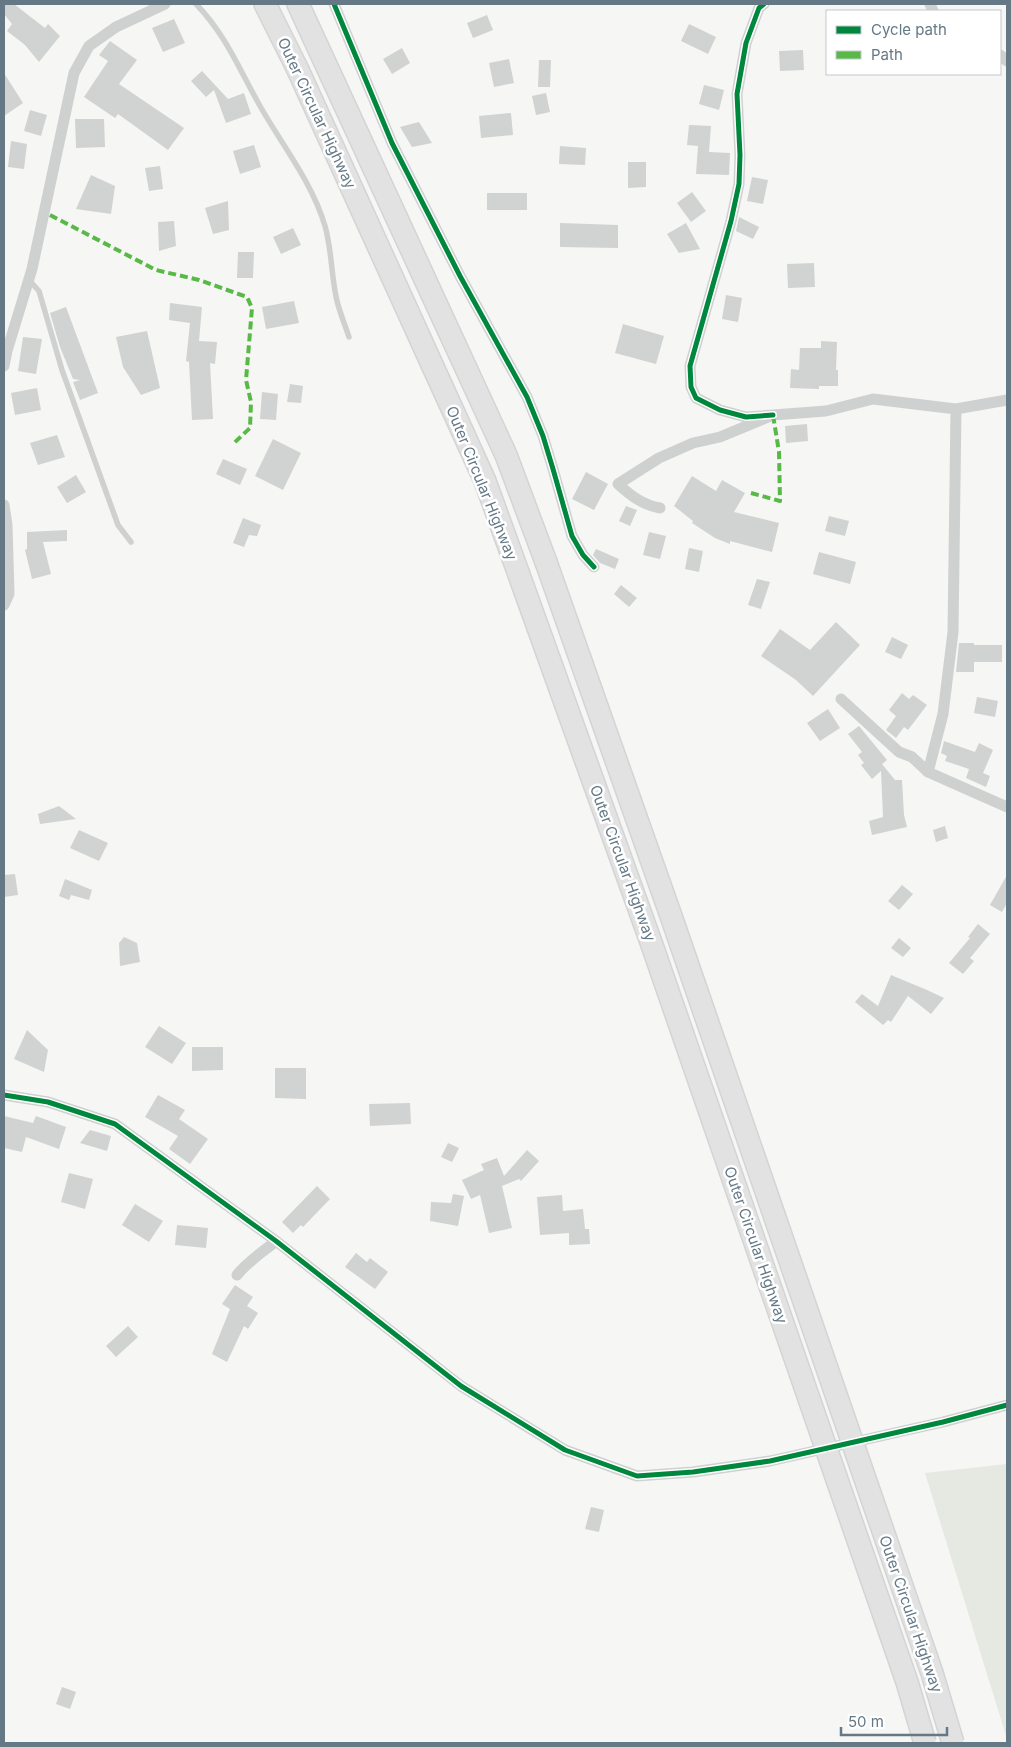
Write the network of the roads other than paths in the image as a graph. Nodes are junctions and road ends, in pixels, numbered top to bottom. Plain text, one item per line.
1 (165, 4) edge
2 (196, 4) edge
3 (265, 4) edge
4 (298, 4) edge
5 (334, 4) edge
6 (764, 4) edge
7 (29, 280) junction
8 (349, 337) dead end
9 (4, 366) edge
10 (1007, 400) edge
11 (956, 409) junction
12 (773, 415) junction
13 (4, 505) edge
14 (660, 508) dead end
15 (131, 542) dead end
16 (594, 567) dead end
17 (4, 605) edge
18 (841, 699) dead end
19 (928, 772) junction
20 (1007, 807) edge
21 (4, 1095) edge
22 (276, 1241) junction
23 (237, 1275) dead end
24 (1007, 1405) edge
25 (925, 1743) edge
26 (953, 1743) edge

1 - 7 street
2 - 8 lane
3 - 25 highway, Outer Circular Highway, bridge
4 - 26 highway, Outer Circular Highway, bridge
5 - 16 street
6 - 12 street
7 - 9 street
7 - 15 lane
10 - 11 street
11 - 12 street
11 - 19 street
12 - 14 street
13 - 17 street
18 - 19 street
19 - 20 street
21 - 22 street
22 - 23 street
22 - 24 street

